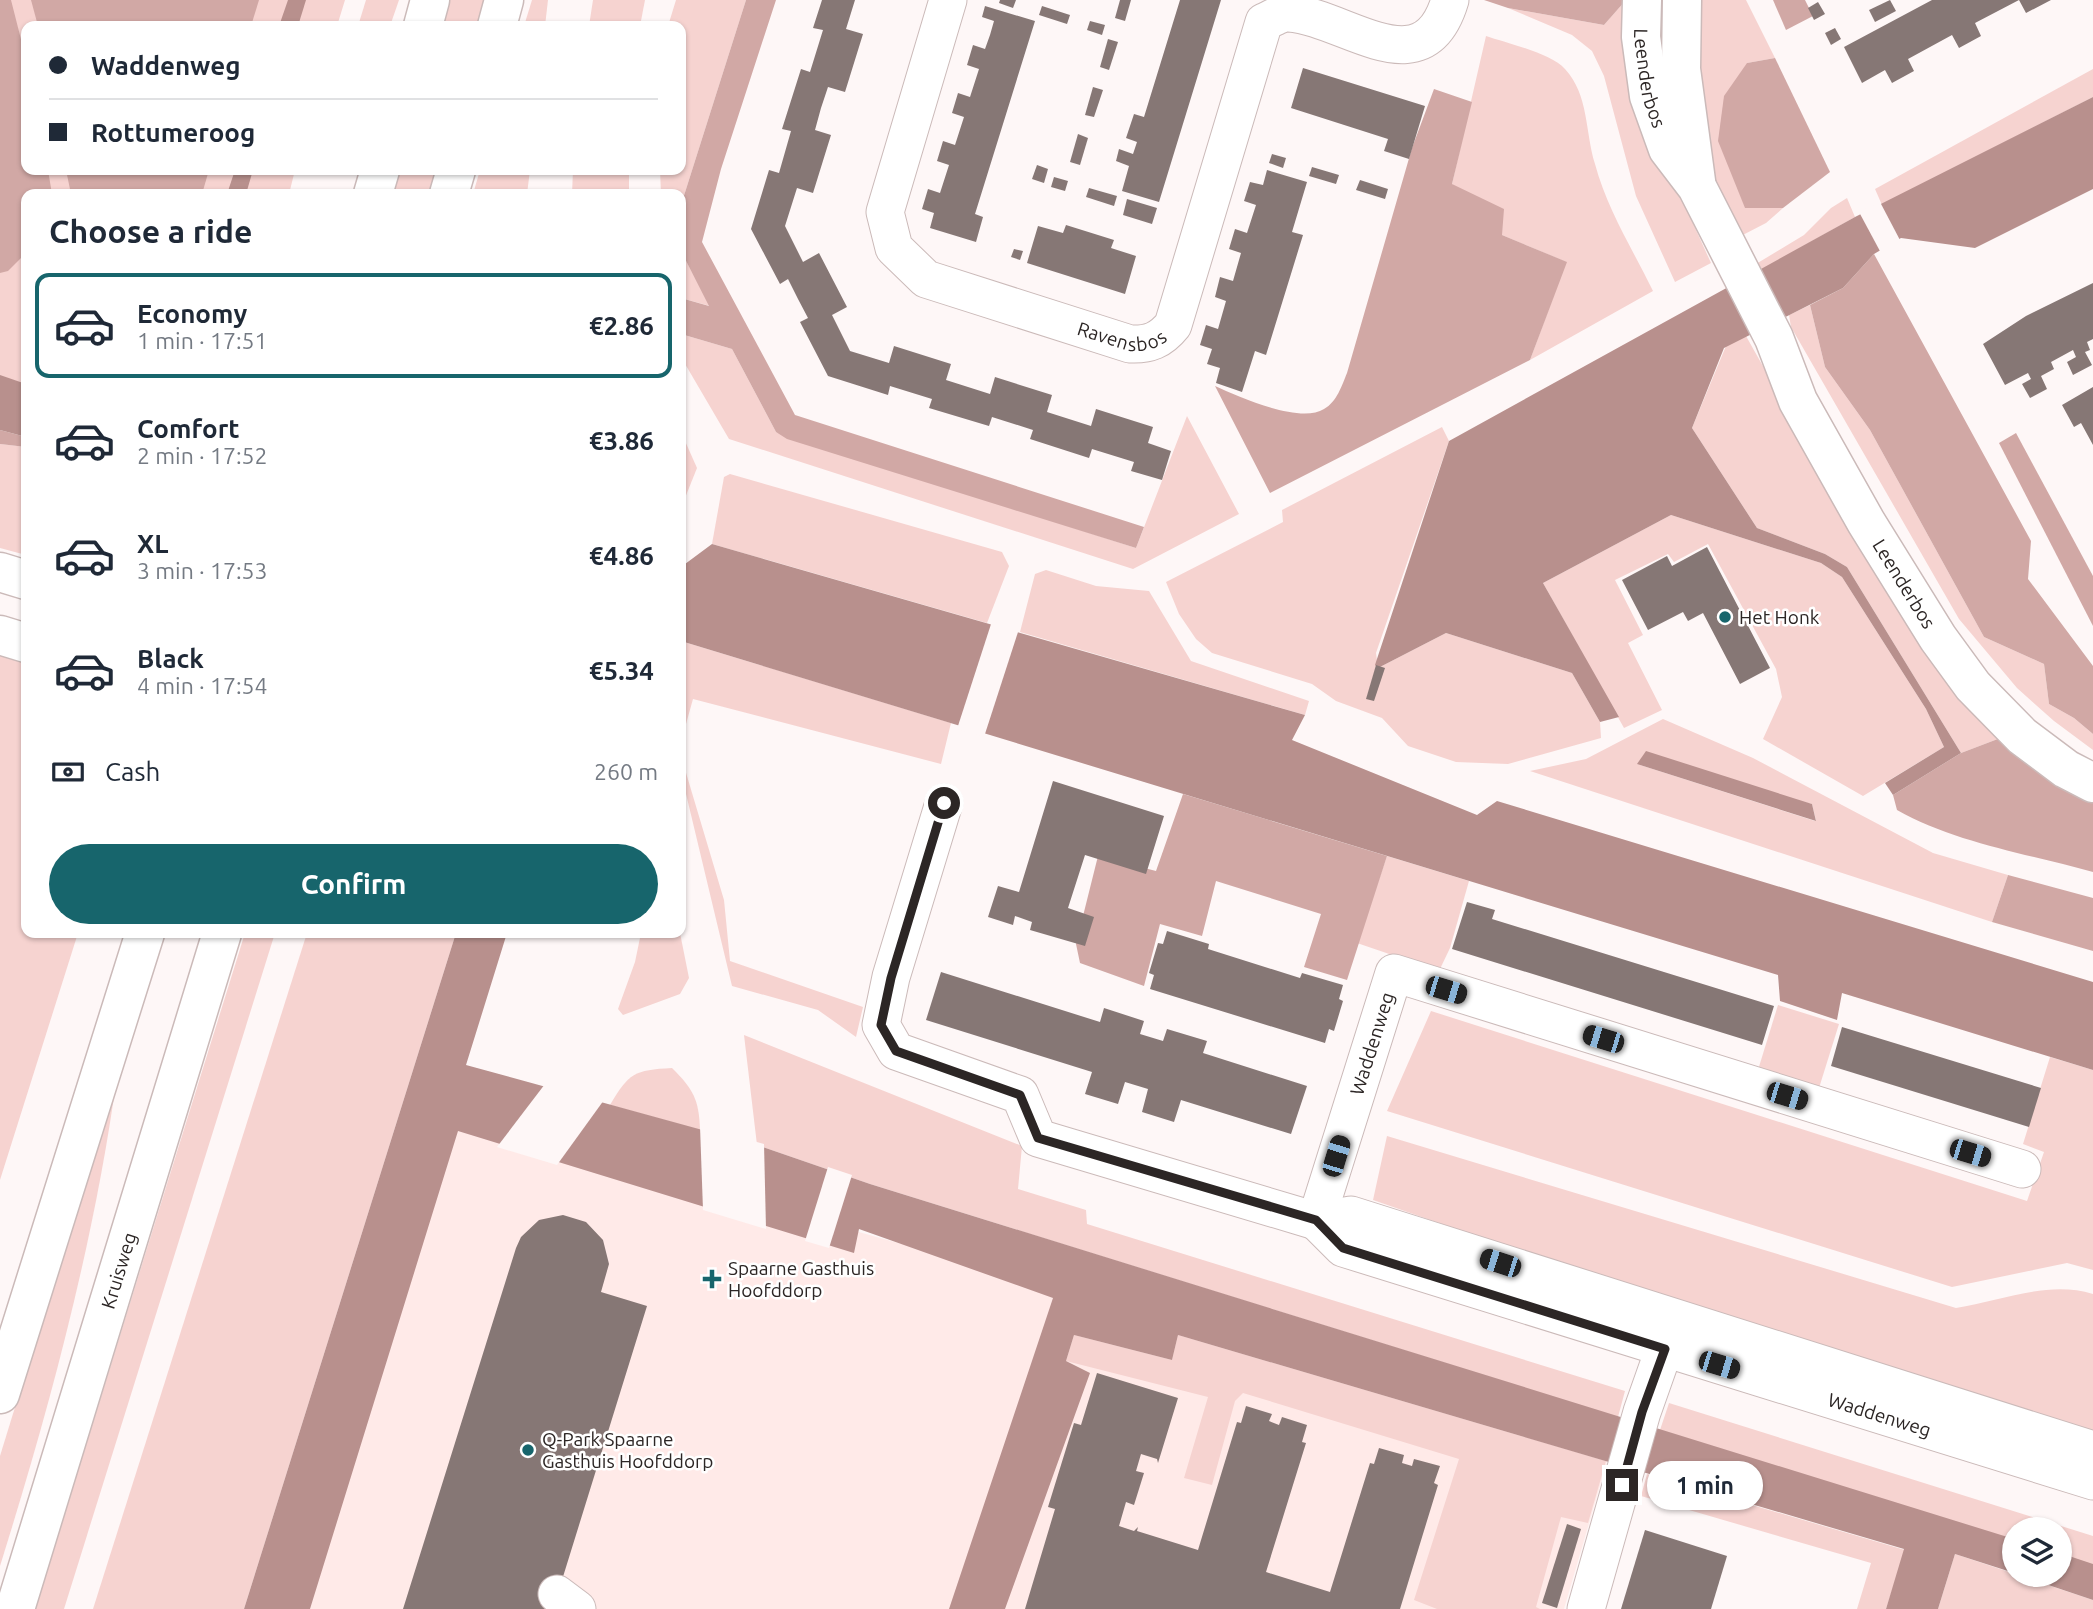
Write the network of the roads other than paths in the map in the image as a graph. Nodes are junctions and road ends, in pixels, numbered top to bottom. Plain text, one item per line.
1 (430, 0) edge
2 (504, 0) edge
3 (948, 0) edge
4 (1450, 0) edge
5 (1642, 0) edge
6 (1682, 0) edge
7 (424, 21) edge
8 (498, 21) edge
9 (1697, 187) junction
10 (1774, 338) junction
11 (0, 572) edge
12 (21, 578) edge
13 (0, 635) edge
14 (21, 641) edge
15 (2093, 765) edge
16 (2093, 783) edge
17 (944, 803) dead end
18 (143, 938) edge
19 (220, 938) edge
20 (2022, 1169) dead end
21 (1316, 1220) junction
22 (1670, 1334) junction
23 (0, 1394) edge
24 (2093, 1450) edge
25 (2093, 1481) edge
26 (15, 1609) edge
27 (1586, 1609) edge

1 - 7 main road
2 - 8 main road
3 - 4 street, Ravensbos
5 - 9 main road, Leenderbos
6 - 9 main road, Leenderbos
9 - 10 main road, Leenderbos
10 - 15 main road, Leenderbos
10 - 16 main road, Leenderbos
11 - 12 main road
13 - 14 main road
17 - 21 street, Waddenweg
18 - 23 main road
19 - 26 main road, Kruisweg
20 - 21 street, Waddenweg
21 - 22 street, Waddenweg
22 - 24 street, Waddenweg
22 - 25 street, Waddenweg
22 - 27 street

